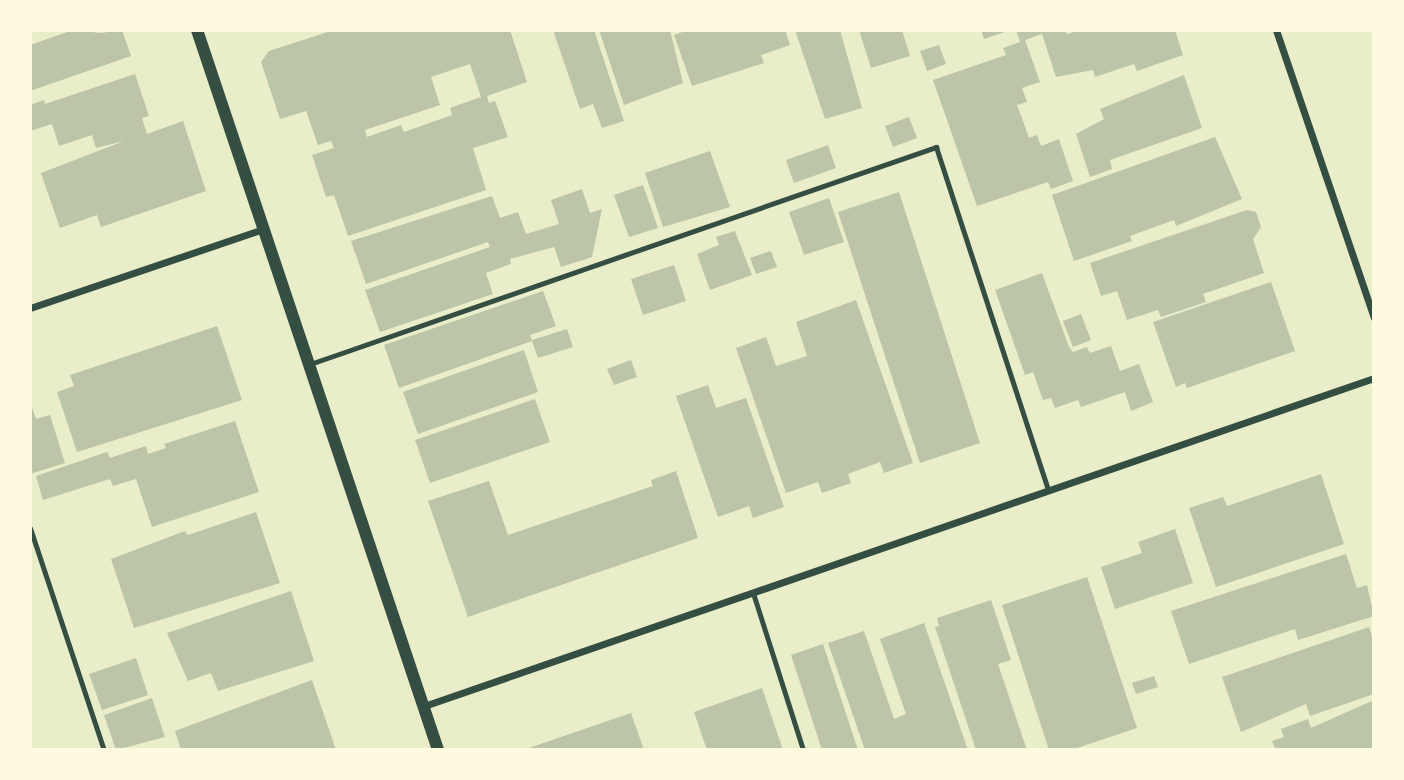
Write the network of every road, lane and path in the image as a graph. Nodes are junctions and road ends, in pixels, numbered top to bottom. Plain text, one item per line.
1 (197, 30) edge
2 (1276, 30) edge
3 (264, 229) junction
4 (30, 308) edge
5 (1374, 318) edge
6 (310, 364) junction
7 (1374, 378) edge
8 (1048, 490) junction
9 (30, 528) edge
10 (753, 593) junction
11 (424, 706) junction
12 (104, 750) edge
13 (438, 750) edge
14 (803, 750) edge

1 - 3 street
2 - 5 street
3 - 4 street
3 - 6 street
6 - 8 lane
6 - 11 street
7 - 8 street
8 - 10 street
9 - 12 lane
10 - 11 street
10 - 14 lane
11 - 13 street

